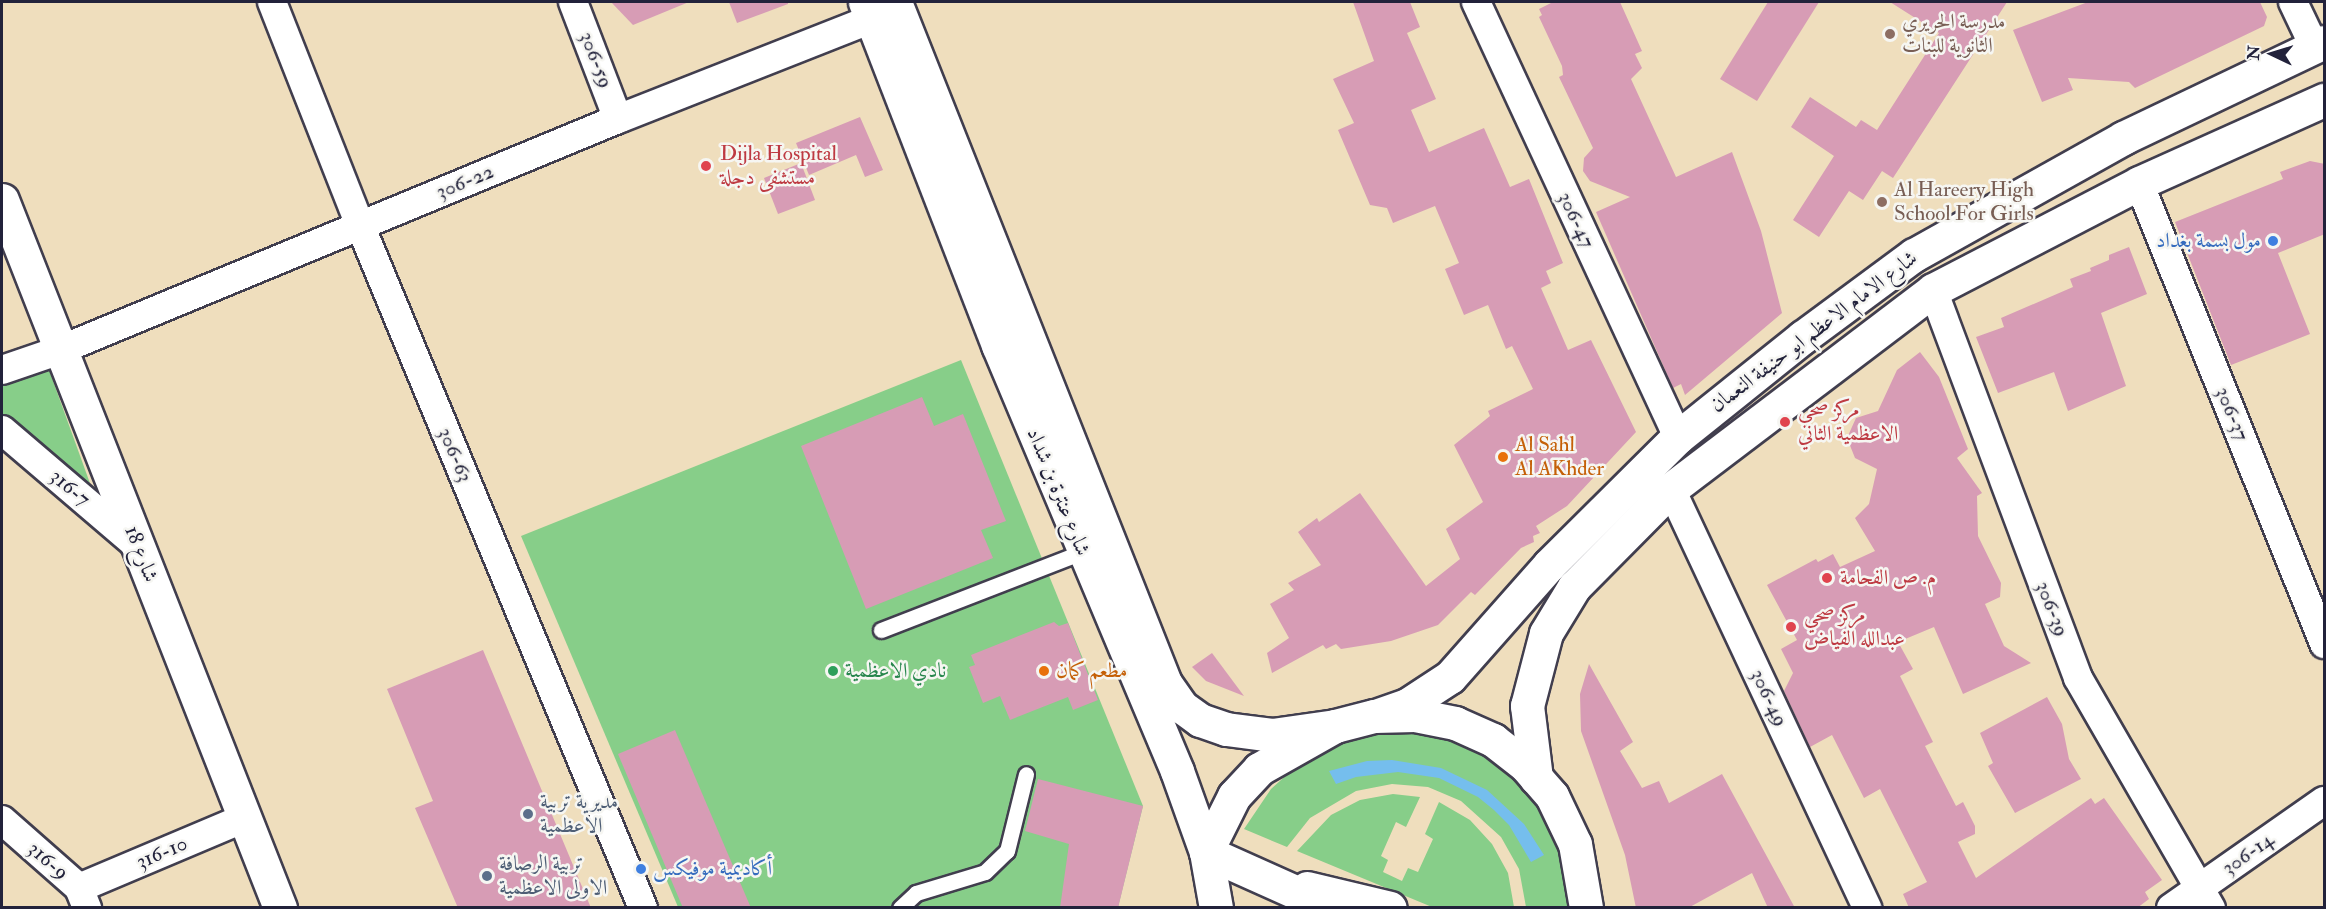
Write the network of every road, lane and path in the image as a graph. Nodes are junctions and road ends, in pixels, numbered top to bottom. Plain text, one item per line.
1 (272, 2) edge
2 (573, 2) edge
3 (1476, 2) edge
4 (2294, 2) edge
5 (877, 7) edge
6 (2319, 44) edge
7 (2325, 100) edge
8 (618, 118) junction
9 (2139, 183) junction
10 (2, 200) edge
11 (360, 225) junction
12 (1933, 290) junction
13 (60, 350) junction
14 (2, 370) edge
15 (2, 430) edge
16 (1678, 437) junction
17 (1671, 489) junction
18 (138, 546) junction
19 (1082, 552) junction
20 (881, 630) dead end
21 (2325, 644) edge
22 (1374, 716) junction
23 (1335, 726) junction
24 (1026, 774) dead end
25 (1536, 778) junction
26 (2325, 801) edge
27 (244, 818) junction
28 (2, 820) edge
29 (1206, 852) junction
30 (1284, 884) junction
31 (83, 898) edge
32 (2205, 898) edge
33 (280, 908) edge
34 (644, 908) edge
35 (900, 908) edge
36 (1201, 908) edge
37 (1216, 908) edge
38 (1331, 908) edge
39 (1390, 908) edge
40 (1586, 908) edge
41 (1867, 908) edge
42 (2171, 908) edge

1 - 11 street, 306-63
2 - 8 street, 306-59
3 - 16 street, 306-47
4 - 6 street
5 - 8 street, 306-22
5 - 19 main road, شارع عنترة بن شداد
5 - 23 main road, شارع عنترة بن شداد
6 - 16 main road, شارع الامام الاعظم ابو حنيفة النعمان
7 - 9 main road, شارع الامام الاعظم ابو حنيفة النعمان
8 - 11 street, 306-22
9 - 12 main road, شارع الامام الاعظم ابو حنيفة النعمان
9 - 21 street, 306-37
10 - 13 main road, شارع 18
11 - 13 street, 306-22
11 - 34 street, 306-63
12 - 17 main road, شارع الامام الاعظم ابو حنيفة النعمان
12 - 32 street, 306-39
13 - 14 street, 306-22
13 - 18 main road, شارع 18
15 - 18 street, 316-7
16 - 22 main road, شارع الامام الاعظم ابو حنيفة النعمان
17 - 25 main road, شارع الامام الاعظم ابو حنيفة النعمان
17 - 41 street, 306-49
18 - 27 main road, شارع 18
19 - 20 lane
19 - 29 main road, شارع عنترة بن شداد
22 - 23 main road
22 - 25 main road
23 - 29 main road
24 - 35 lane
25 - 40 main road
26 - 32 street, 306-14
27 - 31 street, 316-10
27 - 33 main road, شارع 18
28 - 31 street, 316-9
29 - 30 main road
29 - 36 main road
29 - 37 main road, شارع عنترة بن شداد
30 - 38 main road
30 - 39 main road
32 - 42 street, 306-14

